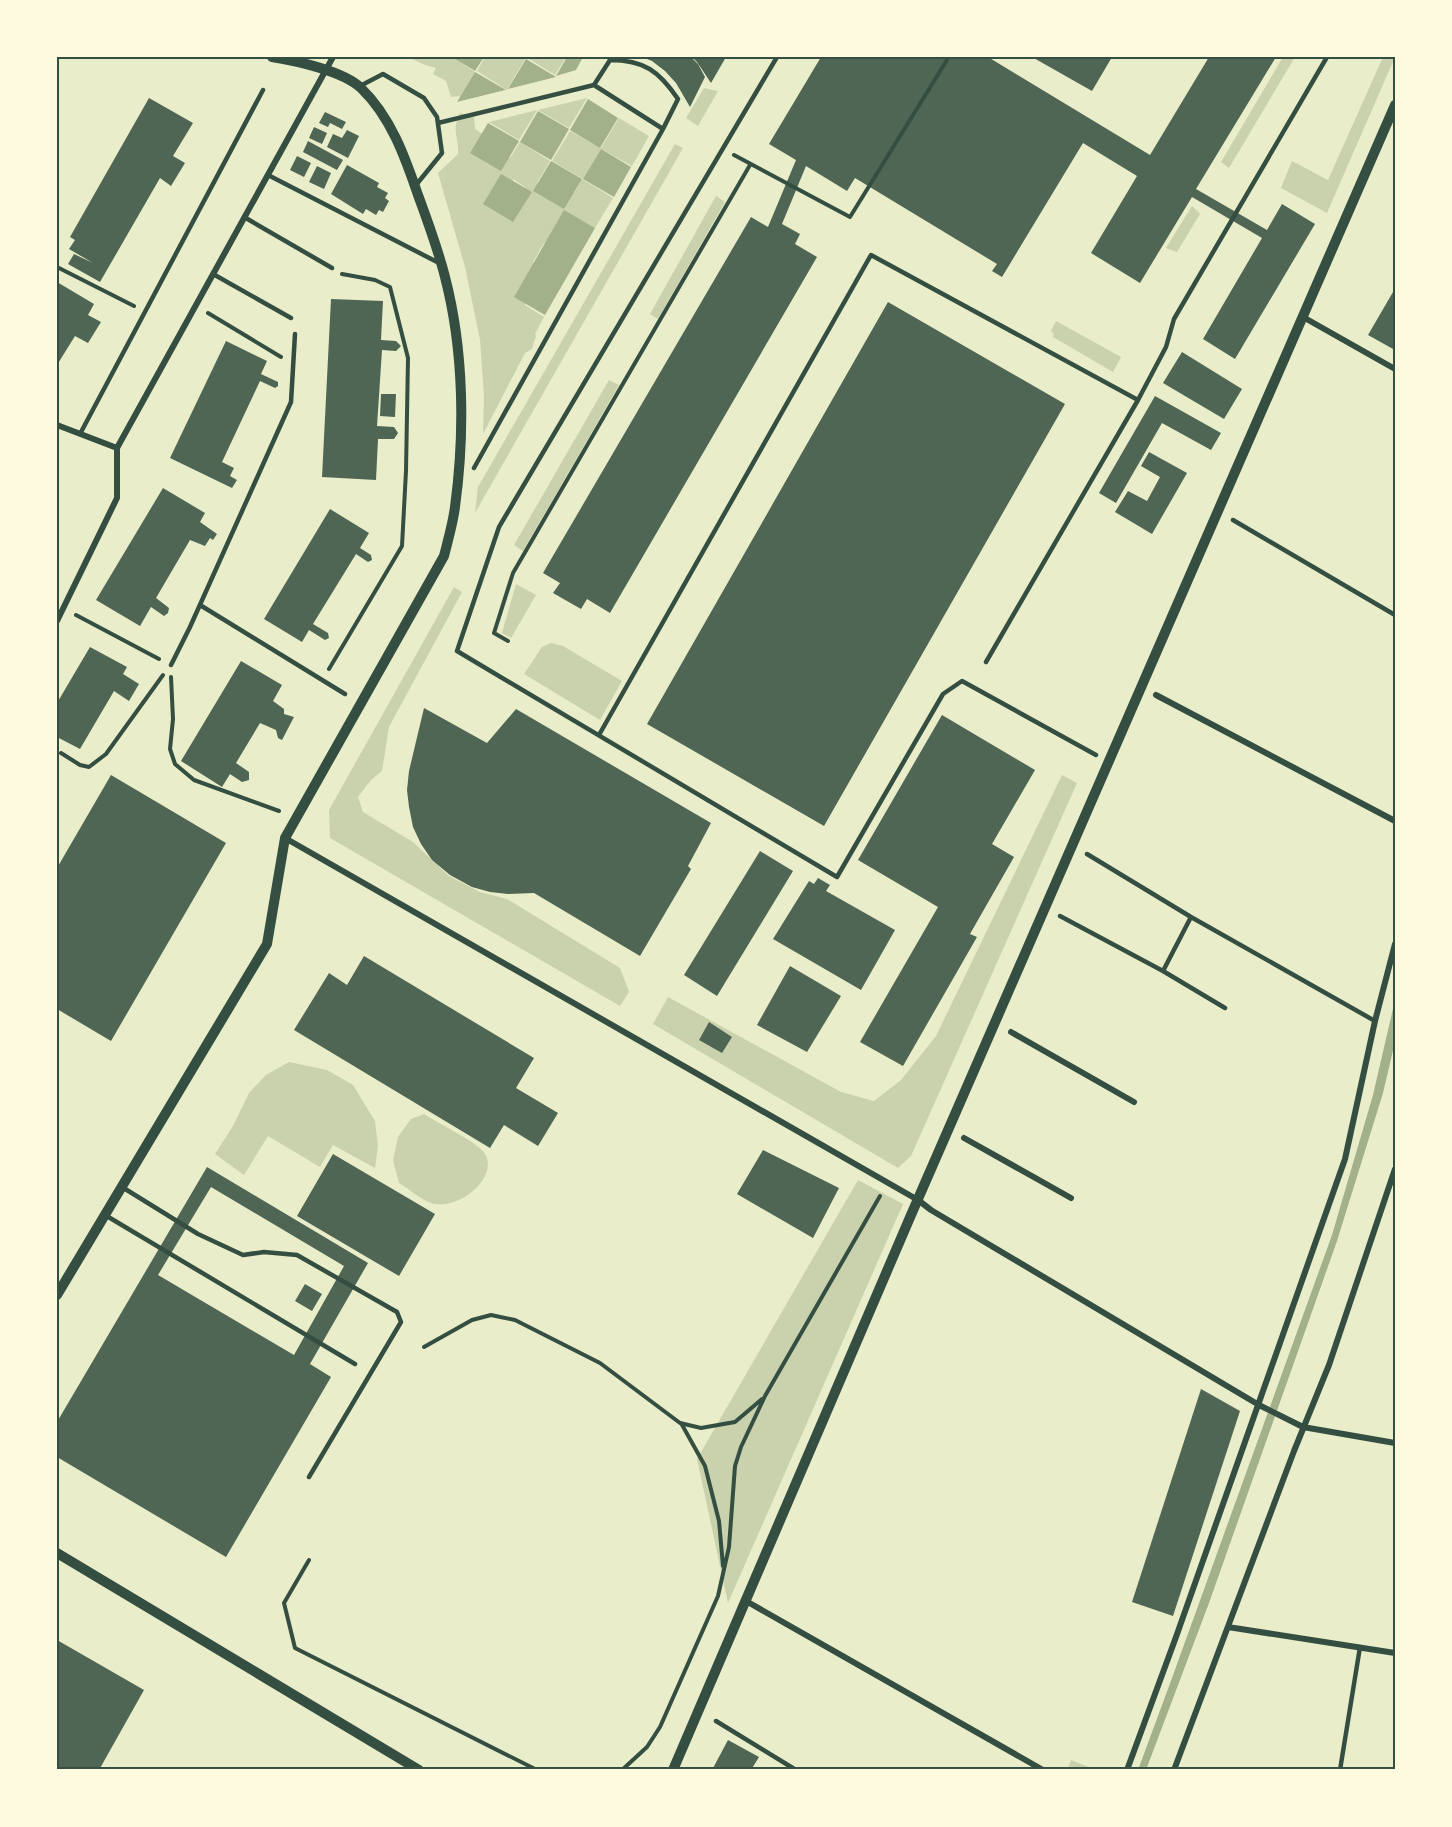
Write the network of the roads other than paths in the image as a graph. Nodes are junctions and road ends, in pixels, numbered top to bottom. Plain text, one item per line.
1 (272, 57) edge
2 (333, 57) edge
3 (777, 57) edge
4 (1327, 57) edge
5 (326, 69) junction
6 (594, 85) junction
7 (360, 86) junction
8 (263, 90) dead end
9 (1395, 105) edge
10 (438, 123) junction
11 (663, 129) junction
12 (268, 175) junction
13 (415, 186) junction
14 (244, 217) junction
15 (441, 264) junction
16 (332, 268) road end
17 (213, 274) junction
18 (1302, 317) junction
19 (291, 318) dead end
20 (295, 334) dead end
21 (1395, 369) edge
22 (1138, 400) junction
23 (57, 425) edge
24 (80, 434) junction
25 (117, 448) junction
26 (474, 468) dead end
27 (1233, 520) dead end
28 (200, 605) junction
29 (1395, 615) edge
30 (57, 621) edge
31 (986, 662) dead end
32 (171, 665) road end
33 (345, 694) dead end
34 (1156, 695) dead end
35 (599, 735) junction
36 (1096, 755) dead end
37 (1395, 821) edge
38 (285, 838) junction
39 (1087, 854) dead end
40 (1060, 916) dead end
41 (1191, 917) junction
42 (1395, 944) edge
43 (1163, 971) junction
44 (1226, 1008) dead end
45 (1375, 1021) junction
46 (1011, 1032) dead end
47 (1134, 1102) dead end
48 (964, 1138) dead end
49 (1395, 1169) edge
50 (122, 1187) junction
51 (1071, 1198) dead end
52 (918, 1200) junction
53 (105, 1215) junction
54 (57, 1295) edge
55 (355, 1364) dead end
56 (1259, 1405) junction
57 (1303, 1427) junction
58 (1395, 1443) edge
59 (309, 1477) dead end
60 (57, 1553) edge
61 (746, 1601) junction
62 (1228, 1627) junction
63 (1360, 1647) junction
64 (1395, 1653) edge
65 (716, 1721) dead end
66 (419, 1770) edge
67 (673, 1770) edge
68 (796, 1770) edge
69 (1043, 1770) edge
70 (1127, 1770) edge
71 (1174, 1770) edge
72 (1340, 1770) edge

1 - 5 street
2 - 5 street
3 - 35 lane
4 - 22 lane
5 - 7 street
5 - 12 street
6 - 10 lane
6 - 11 lane
6 - 11 lane
7 - 10 lane
7 - 13 street
8 - 24 lane
9 - 18 street
10 - 13 lane
11 - 26 lane
12 - 14 street
12 - 15 lane
13 - 15 street
14 - 16 lane
14 - 17 street
15 - 38 street
17 - 19 lane
17 - 25 street
18 - 21 street
18 - 52 street
20 - 28 lane
22 - 31 lane
22 - 35 lane
23 - 24 street
24 - 25 street
25 - 30 street
27 - 29 lane
28 - 32 lane
28 - 33 lane
34 - 37 street
35 - 36 lane
38 - 50 street
38 - 52 street
39 - 41 lane
40 - 43 lane
41 - 43 lane
41 - 45 lane
42 - 45 street
43 - 44 lane
45 - 56 street
46 - 47 street
48 - 51 street
49 - 57 street
50 - 53 street
50 - 59 lane
52 - 56 street
52 - 61 street
53 - 54 street
53 - 55 lane
56 - 57 street
56 - 70 street
57 - 58 street
57 - 62 street
60 - 66 street
61 - 67 street
61 - 69 street
62 - 63 street
62 - 71 street
63 - 64 street
63 - 72 lane
65 - 68 lane

